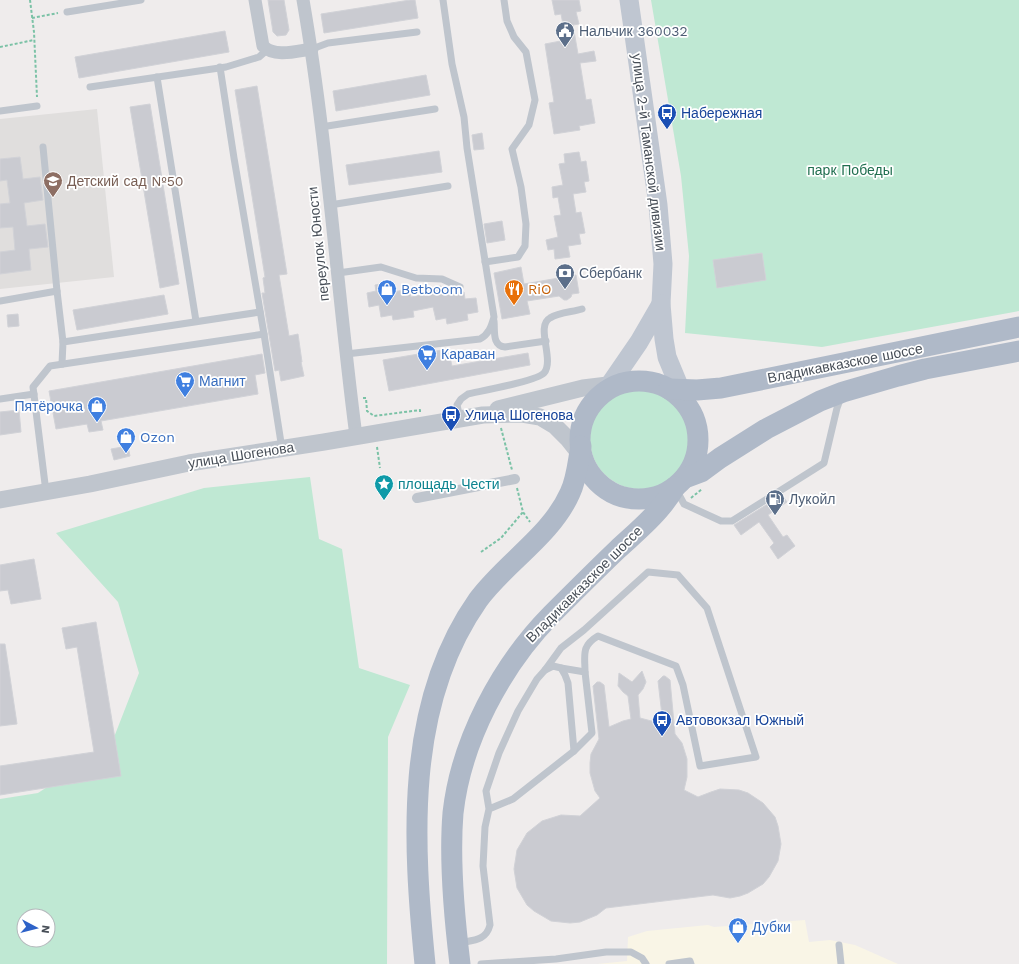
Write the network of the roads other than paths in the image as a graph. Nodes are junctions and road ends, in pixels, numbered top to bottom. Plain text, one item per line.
1 (141, 0) edge
2 (255, 0) edge
3 (303, 0) edge
4 (443, 0) edge
5 (504, 0) edge
6 (629, 0) edge
7 (67, 12) road end
8 (417, 32) dead end
9 (312, 49) junction
10 (267, 50) junction
11 (220, 68) junction
12 (157, 77) junction
13 (90, 87) dead end
14 (37, 106) road end
15 (435, 109) dead end
16 (0, 110) edge
17 (321, 127) junction
18 (43, 147) dead end
19 (448, 186) dead end
20 (330, 205) junction
21 (485, 262) junction
22 (338, 273) junction
23 (460, 287) dead end
24 (57, 291) junction
25 (0, 301) edge
26 (661, 304) junction
27 (582, 309) dead end
28 (260, 312) junction
29 (494, 317) junction
30 (196, 321) junction
31 (1019, 327) edge
32 (264, 334) junction
33 (546, 341) junction
34 (63, 342) junction
35 (1019, 351) edge
36 (346, 354) junction
37 (62, 364) junction
38 (612, 387) junction
39 (843, 392) junction
40 (34, 394) junction
41 (678, 394) junction
42 (0, 399) edge
43 (483, 415) junction
44 (460, 419) junction
45 (356, 436) junction
46 (282, 449) junction
47 (581, 452) junction
48 (514, 477) road end
49 (680, 483) junction
50 (46, 492) junction
51 (417, 495) dead end
52 (0, 500) edge
53 (561, 668) junction
54 (545, 670) junction
55 (585, 672) junction
56 (574, 751) junction
57 (489, 809) junction
58 (458, 943) junction
59 (839, 945) dead end
60 (425, 964) edge
61 (460, 964) edge
62 (481, 964) edge
63 (646, 964) edge
64 (669, 964) edge
65 (691, 964) edge
66 (841, 964) edge

1 - 7 lane
2 - 10 street
3 - 9 street, переулок Юности
4 - 21 lane
5 - 21 lane
6 - 26 main road, улица 2-й Таманской дивизии
8 - 9 lane
9 - 10 street
9 - 17 street, переулок Юности
10 - 11 lane
11 - 12 lane
11 - 28 lane
12 - 13 lane
12 - 30 lane
14 - 16 lane
15 - 17 lane
17 - 20 street, переулок Юности
18 - 24 lane
19 - 20 lane
20 - 22 street, переулок Юности
21 - 29 lane
22 - 23 lane
22 - 36 street, переулок Юности
24 - 25 lane
24 - 34 lane
26 - 38 main road
26 - 41 main road, улица 2-й Таманской дивизии
27 - 33 lane
28 - 30 lane
28 - 32 lane
29 - 33 lane
29 - 36 lane
30 - 34 lane
31 - 41 main road, Владикавказское шоссе
32 - 37 lane
32 - 46 lane
33 - 44 lane
34 - 37 lane
35 - 39 main road, Владикавказское шоссе
36 - 45 street, переулок Юности
37 - 40 lane
38 - 41 main road
38 - 43 street
38 - 47 main road
39 - 49 main road, Владикавказское шоссе
39 - 49 lane
40 - 42 lane
40 - 50 lane
41 - 49 main road
43 - 44 street, улица Шогенова
43 - 47 street
44 - 45 street, улица Шогенова
45 - 46 street, улица Шогенова
46 - 50 street, улица Шогенова
47 - 49 main road
47 - 60 main road
48 - 51 street
49 - 58 main road, Владикавказское шоссе
50 - 52 street, улица Шогенова
53 - 54 lane
53 - 55 lane
53 - 56 lane
54 - 55 lane
54 - 57 lane
55 - 56 lane
56 - 57 lane
57 - 58 lane
58 - 61 main road, Владикавказское шоссе
59 - 66 lane
62 - 63 lane
64 - 65 lane

